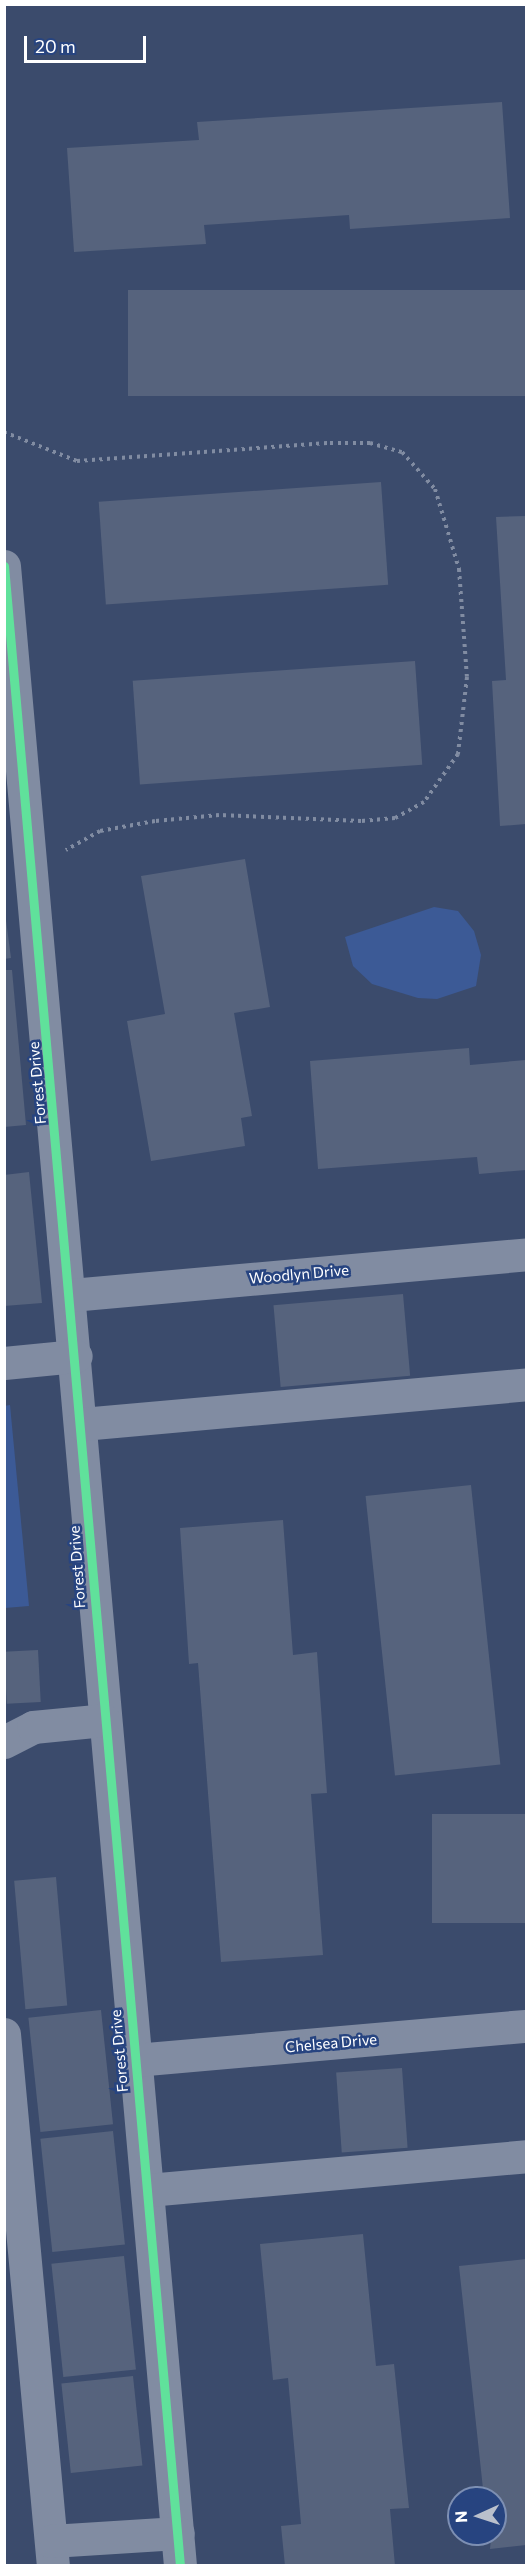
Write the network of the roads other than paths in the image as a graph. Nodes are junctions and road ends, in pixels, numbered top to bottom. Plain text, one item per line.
1 (4, 566) edge
2 (526, 1254) edge
3 (71, 1295) junction
4 (76, 1356) junction
5 (4, 1363) edge
6 (526, 1384) edge
7 (82, 1424) junction
8 (104, 1720) junction
9 (4, 1742) edge
10 (526, 2026) edge
11 (4, 2034) edge
12 (135, 2060) junction
13 (526, 2156) edge
14 (148, 2190) junction
15 (178, 2534) junction
16 (52, 2553) edge
17 (180, 2565) edge

1 - 3 street, Forest Drive
2 - 3 street, Woodlyn Drive
3 - 4 street, Forest Drive
4 - 5 street
4 - 7 street, Forest Drive
6 - 7 street
7 - 8 street, Forest Drive
8 - 9 street
8 - 12 street, Forest Drive
10 - 12 street, Chelsea Drive
11 - 16 street
12 - 14 street, Forest Drive
13 - 14 street
14 - 15 street, Forest Drive
15 - 16 street
15 - 17 street, Forest Drive

